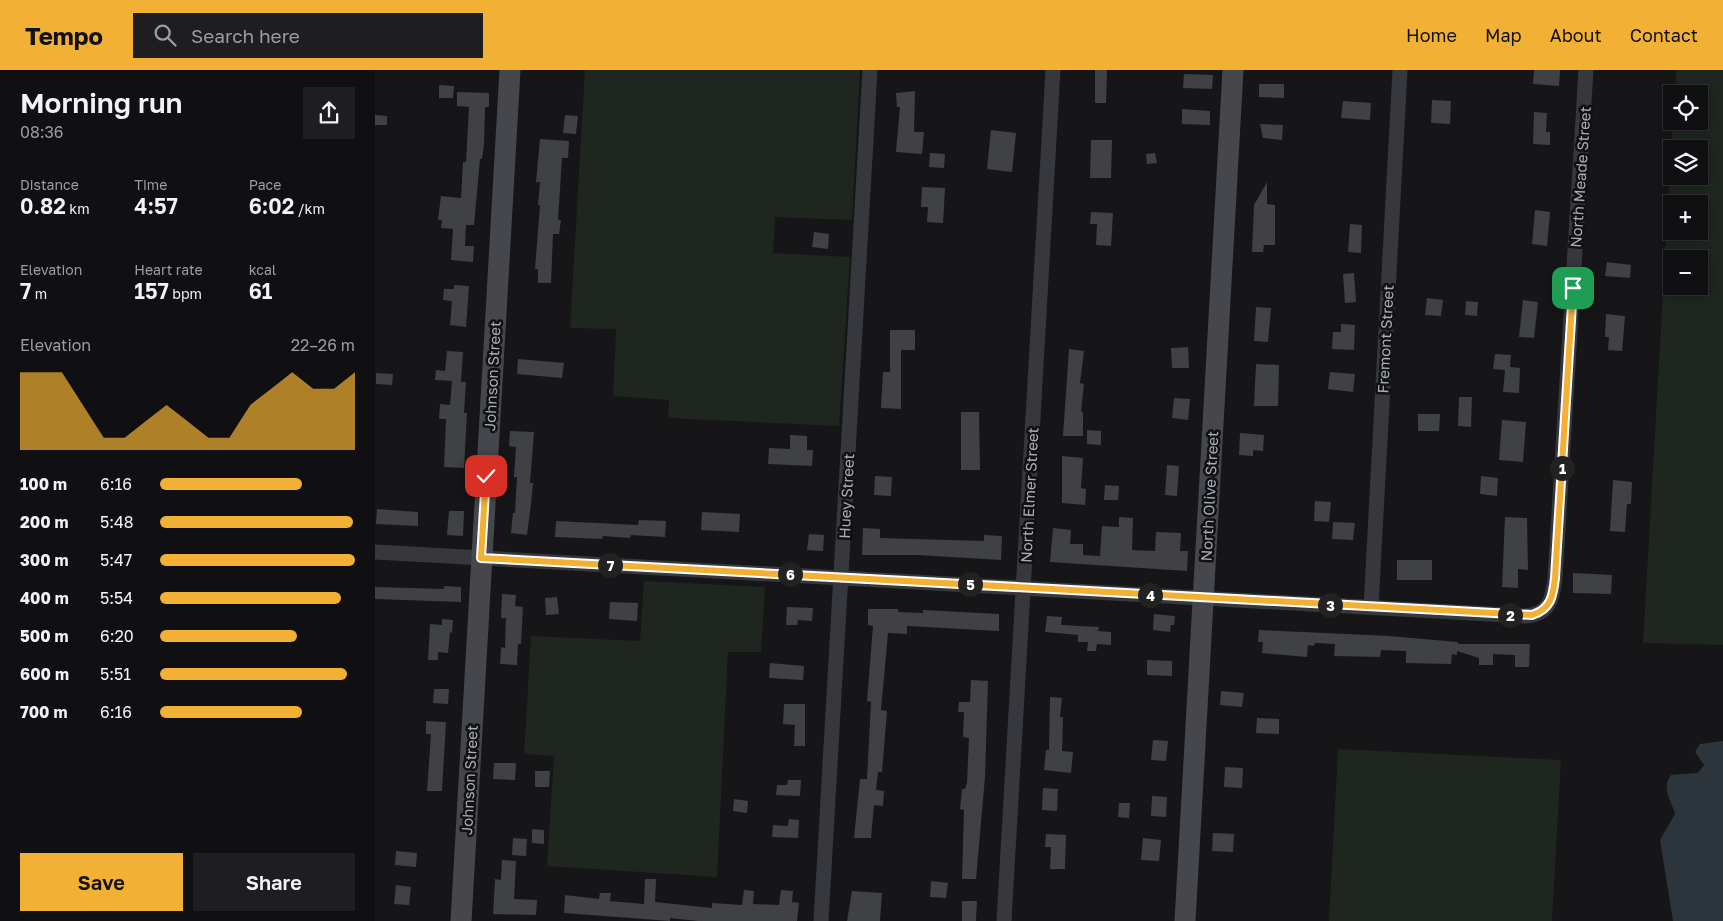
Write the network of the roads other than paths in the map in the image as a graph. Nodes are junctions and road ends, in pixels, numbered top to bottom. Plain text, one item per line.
1 (510, 70) edge
2 (870, 70) edge
3 (1053, 70) edge
4 (1233, 70) edge
5 (1400, 70) edge
6 (1586, 70) edge
7 (375, 552) edge
8 (481, 558) junction
9 (842, 577) junction
10 (1023, 587) junction
11 (1203, 598) junction
12 (1371, 607) junction
13 (461, 921) edge
14 (821, 921) edge
15 (1004, 921) edge
16 (1185, 921) edge

1 - 8 street, Johnson Street
2 - 9 street, Huey Street
3 - 10 street, North Elmer Street
4 - 11 street, North Olive Street
5 - 12 street, Fremont Street
6 - 12 street, North Meade Street
7 - 8 street
8 - 9 street
8 - 13 street, Johnson Street
9 - 10 street
9 - 14 street, Huey Street
10 - 11 street
10 - 15 street, North Elmer Street
11 - 12 street
11 - 16 street, North Olive Street

